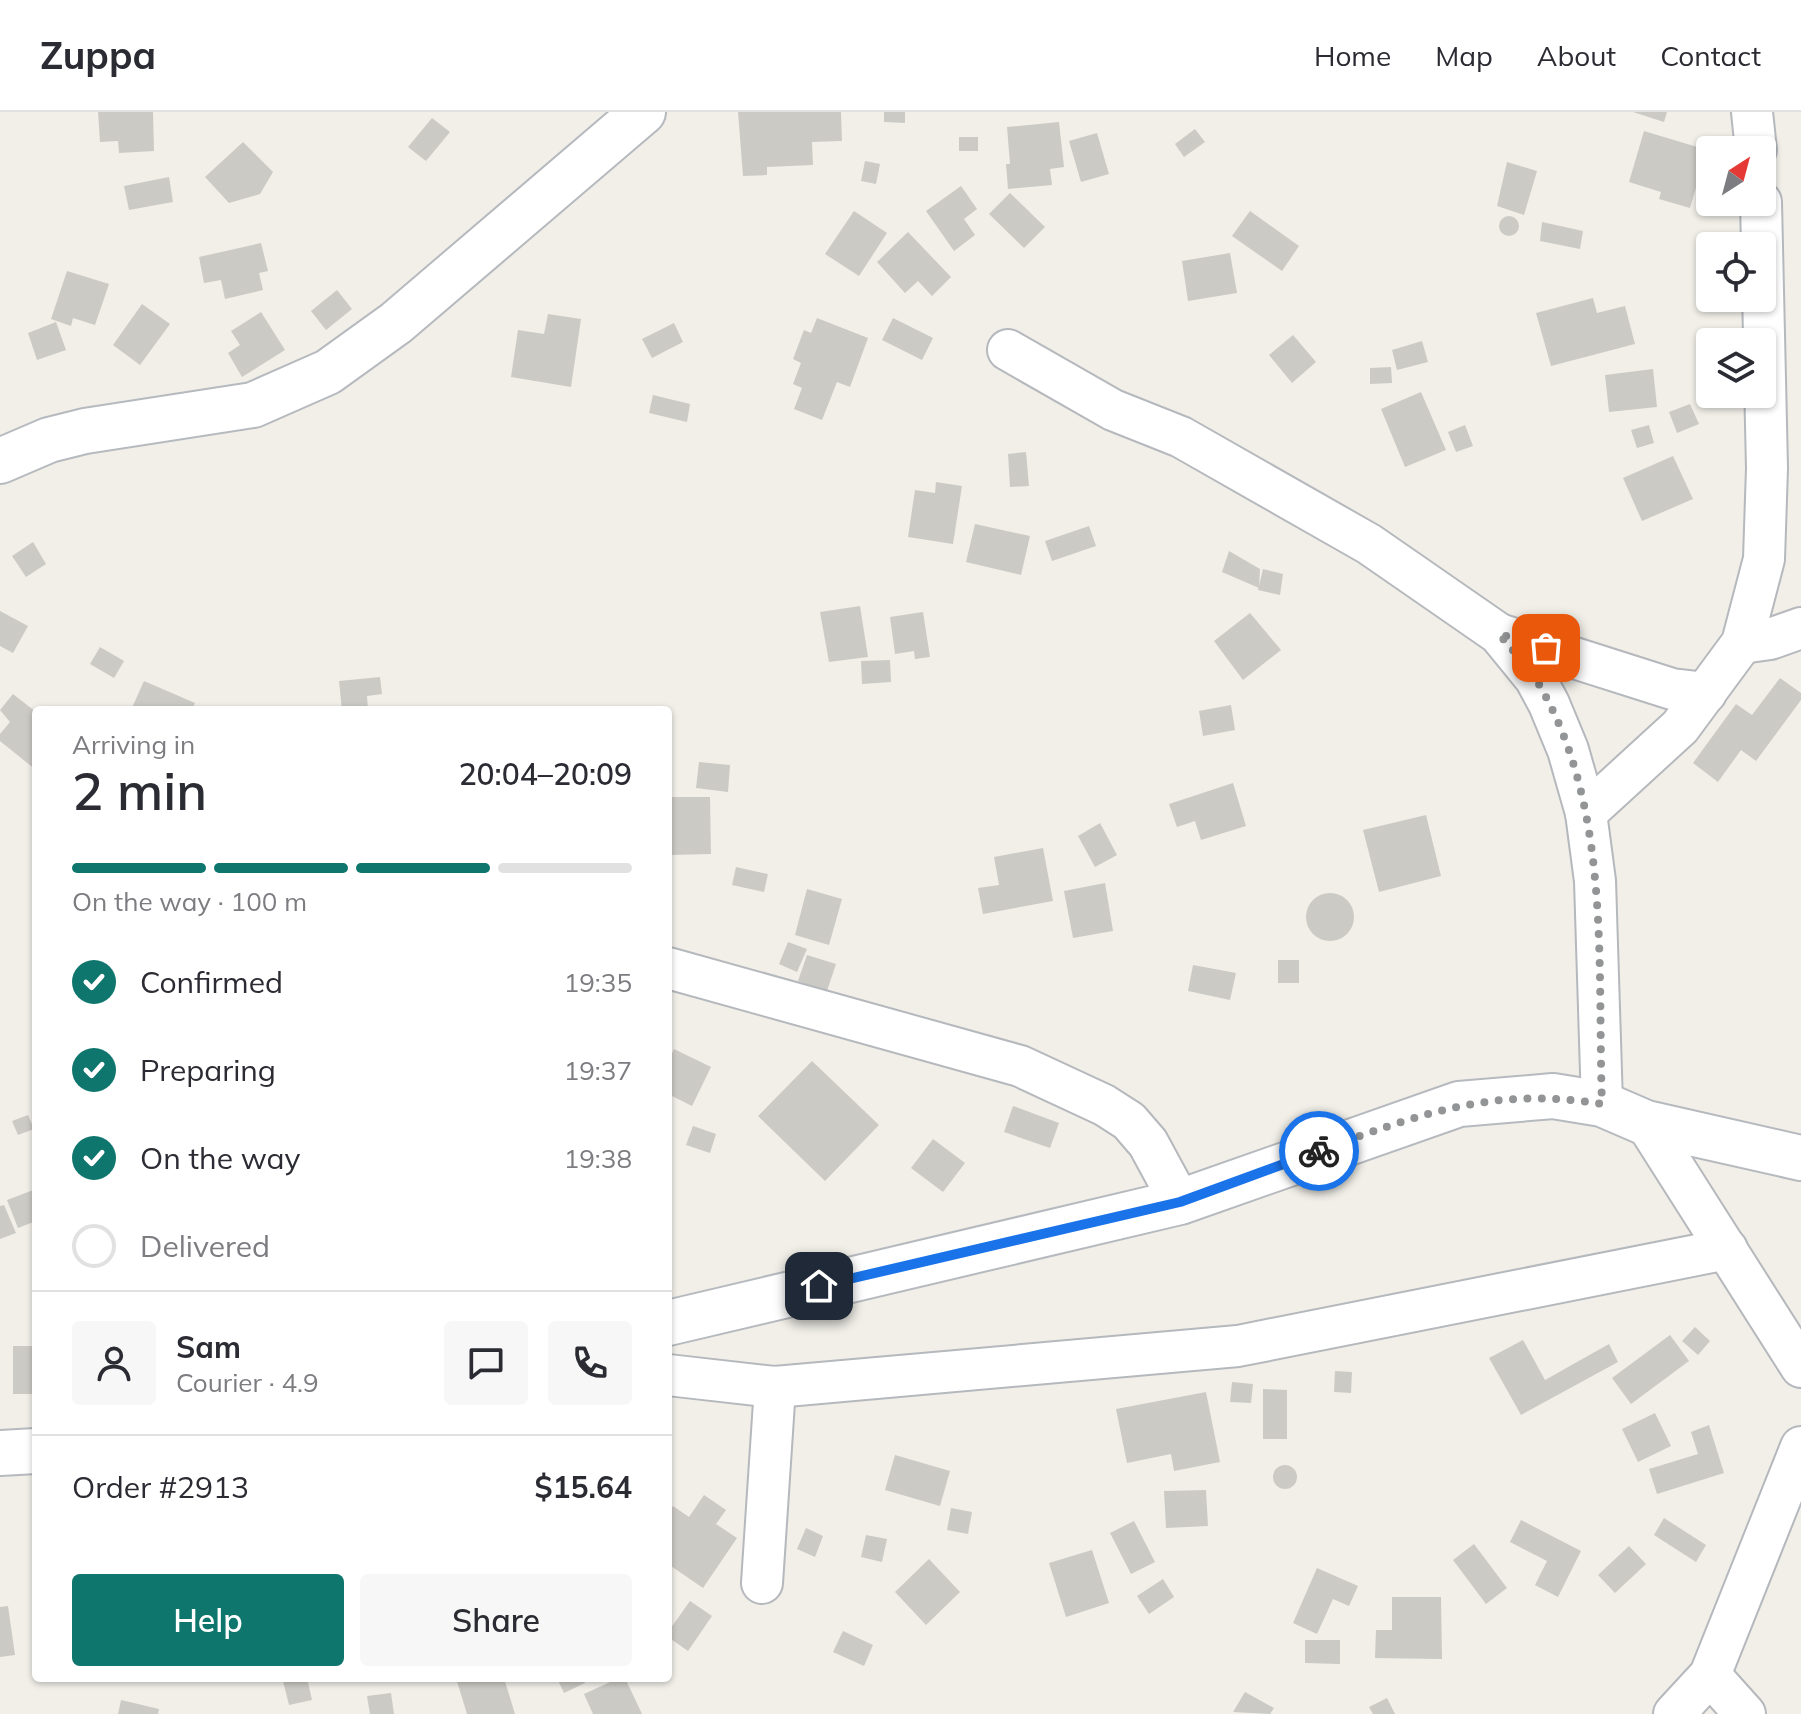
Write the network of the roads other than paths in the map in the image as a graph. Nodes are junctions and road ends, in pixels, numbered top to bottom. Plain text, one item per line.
1 (643, 112) edge
2 (1752, 112) edge
3 (1755, 136) edge
4 (1761, 216) edge
5 (1008, 350) dead end
6 (0, 461) edge
7 (1499, 634) junction
8 (1778, 643) edge
9 (1706, 693) junction
10 (1586, 813) junction
11 (672, 969) edge
12 (1602, 1104) junction
13 (1646, 1123) junction
14 (1801, 1158) edge
15 (1180, 1202) junction
16 (1727, 1249) junction
17 (672, 1322) edge
18 (1801, 1367) edge
19 (672, 1375) edge
20 (775, 1387) junction
21 (1801, 1447) edge
22 (32, 1451) edge
23 (0, 1453) edge
24 (762, 1583) dead end
25 (1710, 1675) junction
26 (1674, 1714) edge
27 (1745, 1714) edge

1 - 6 street
2 - 3 street
4 - 8 street
5 - 7 street
7 - 9 street
7 - 10 street
8 - 9 street
9 - 10 street
10 - 12 street
11 - 15 street
12 - 13 street
12 - 15 street
13 - 14 street
13 - 16 street
15 - 17 street
16 - 18 street
16 - 20 street
19 - 20 street
20 - 24 street
21 - 25 street
22 - 23 street
25 - 26 street
25 - 27 street

